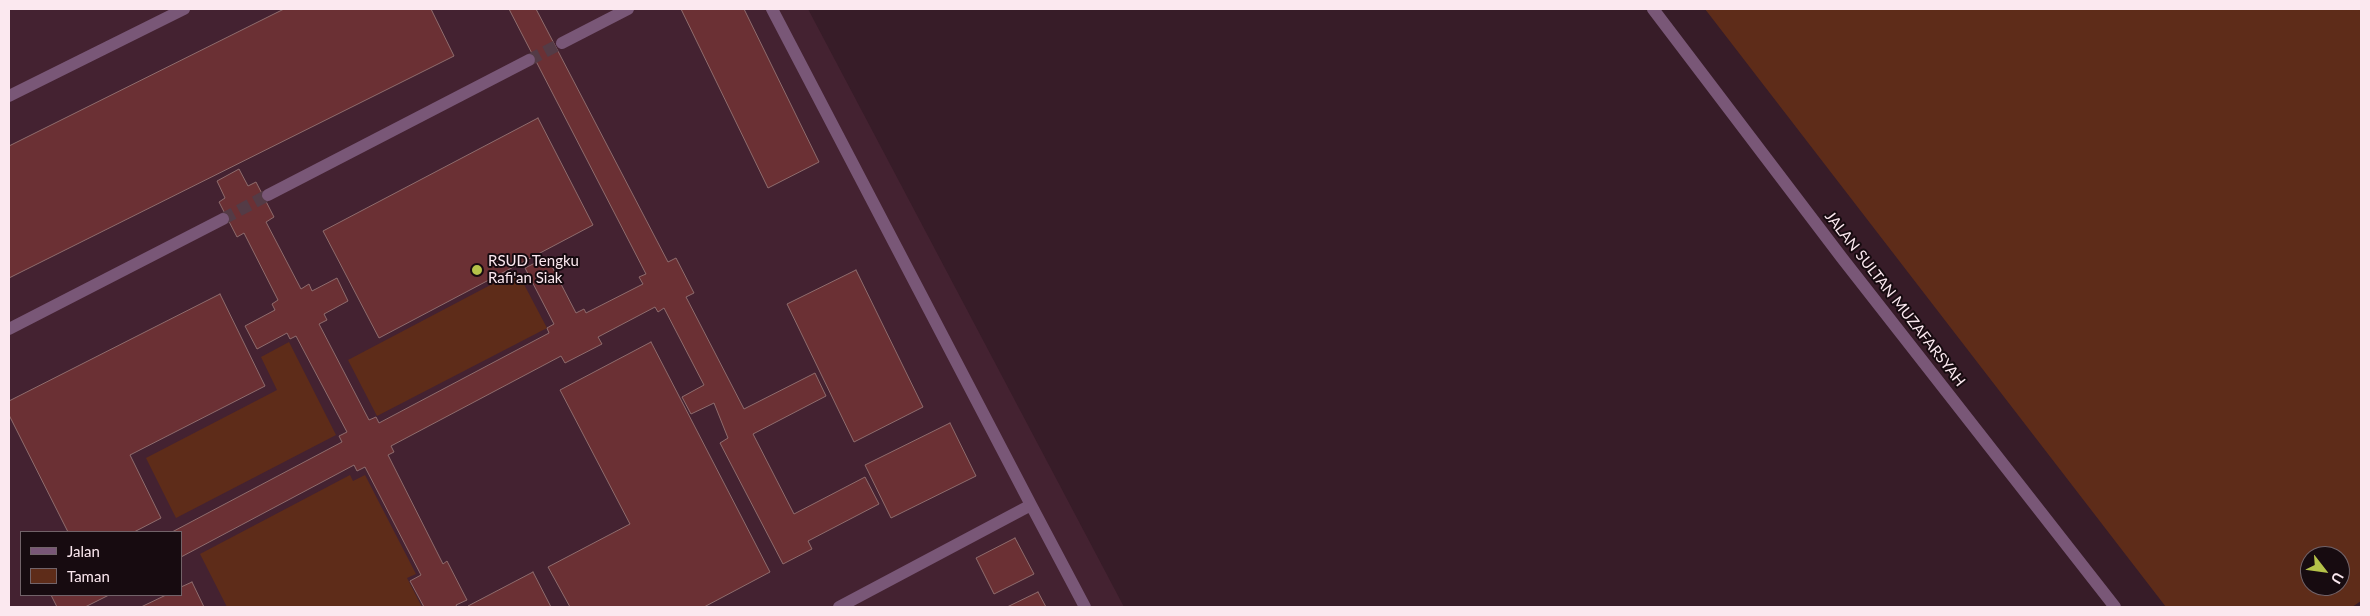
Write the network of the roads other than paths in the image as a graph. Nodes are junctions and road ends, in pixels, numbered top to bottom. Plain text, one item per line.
1 (184, 9) edge
2 (628, 9) edge
3 (772, 9) edge
4 (1653, 9) edge
5 (562, 43) tunnel mouth
6 (529, 60) tunnel mouth
7 (9, 96) edge
8 (268, 195) tunnel mouth
9 (223, 219) tunnel mouth
10 (9, 329) edge
11 (1031, 505) junction
12 (839, 607) edge
13 (1085, 607) edge
14 (2115, 607) edge

1 - 7 street
2 - 5 street
3 - 11 street
4 - 14 street, JALAN SULTAN MUZAFARSYAH
6 - 8 street
9 - 10 street
11 - 12 street
11 - 13 street

